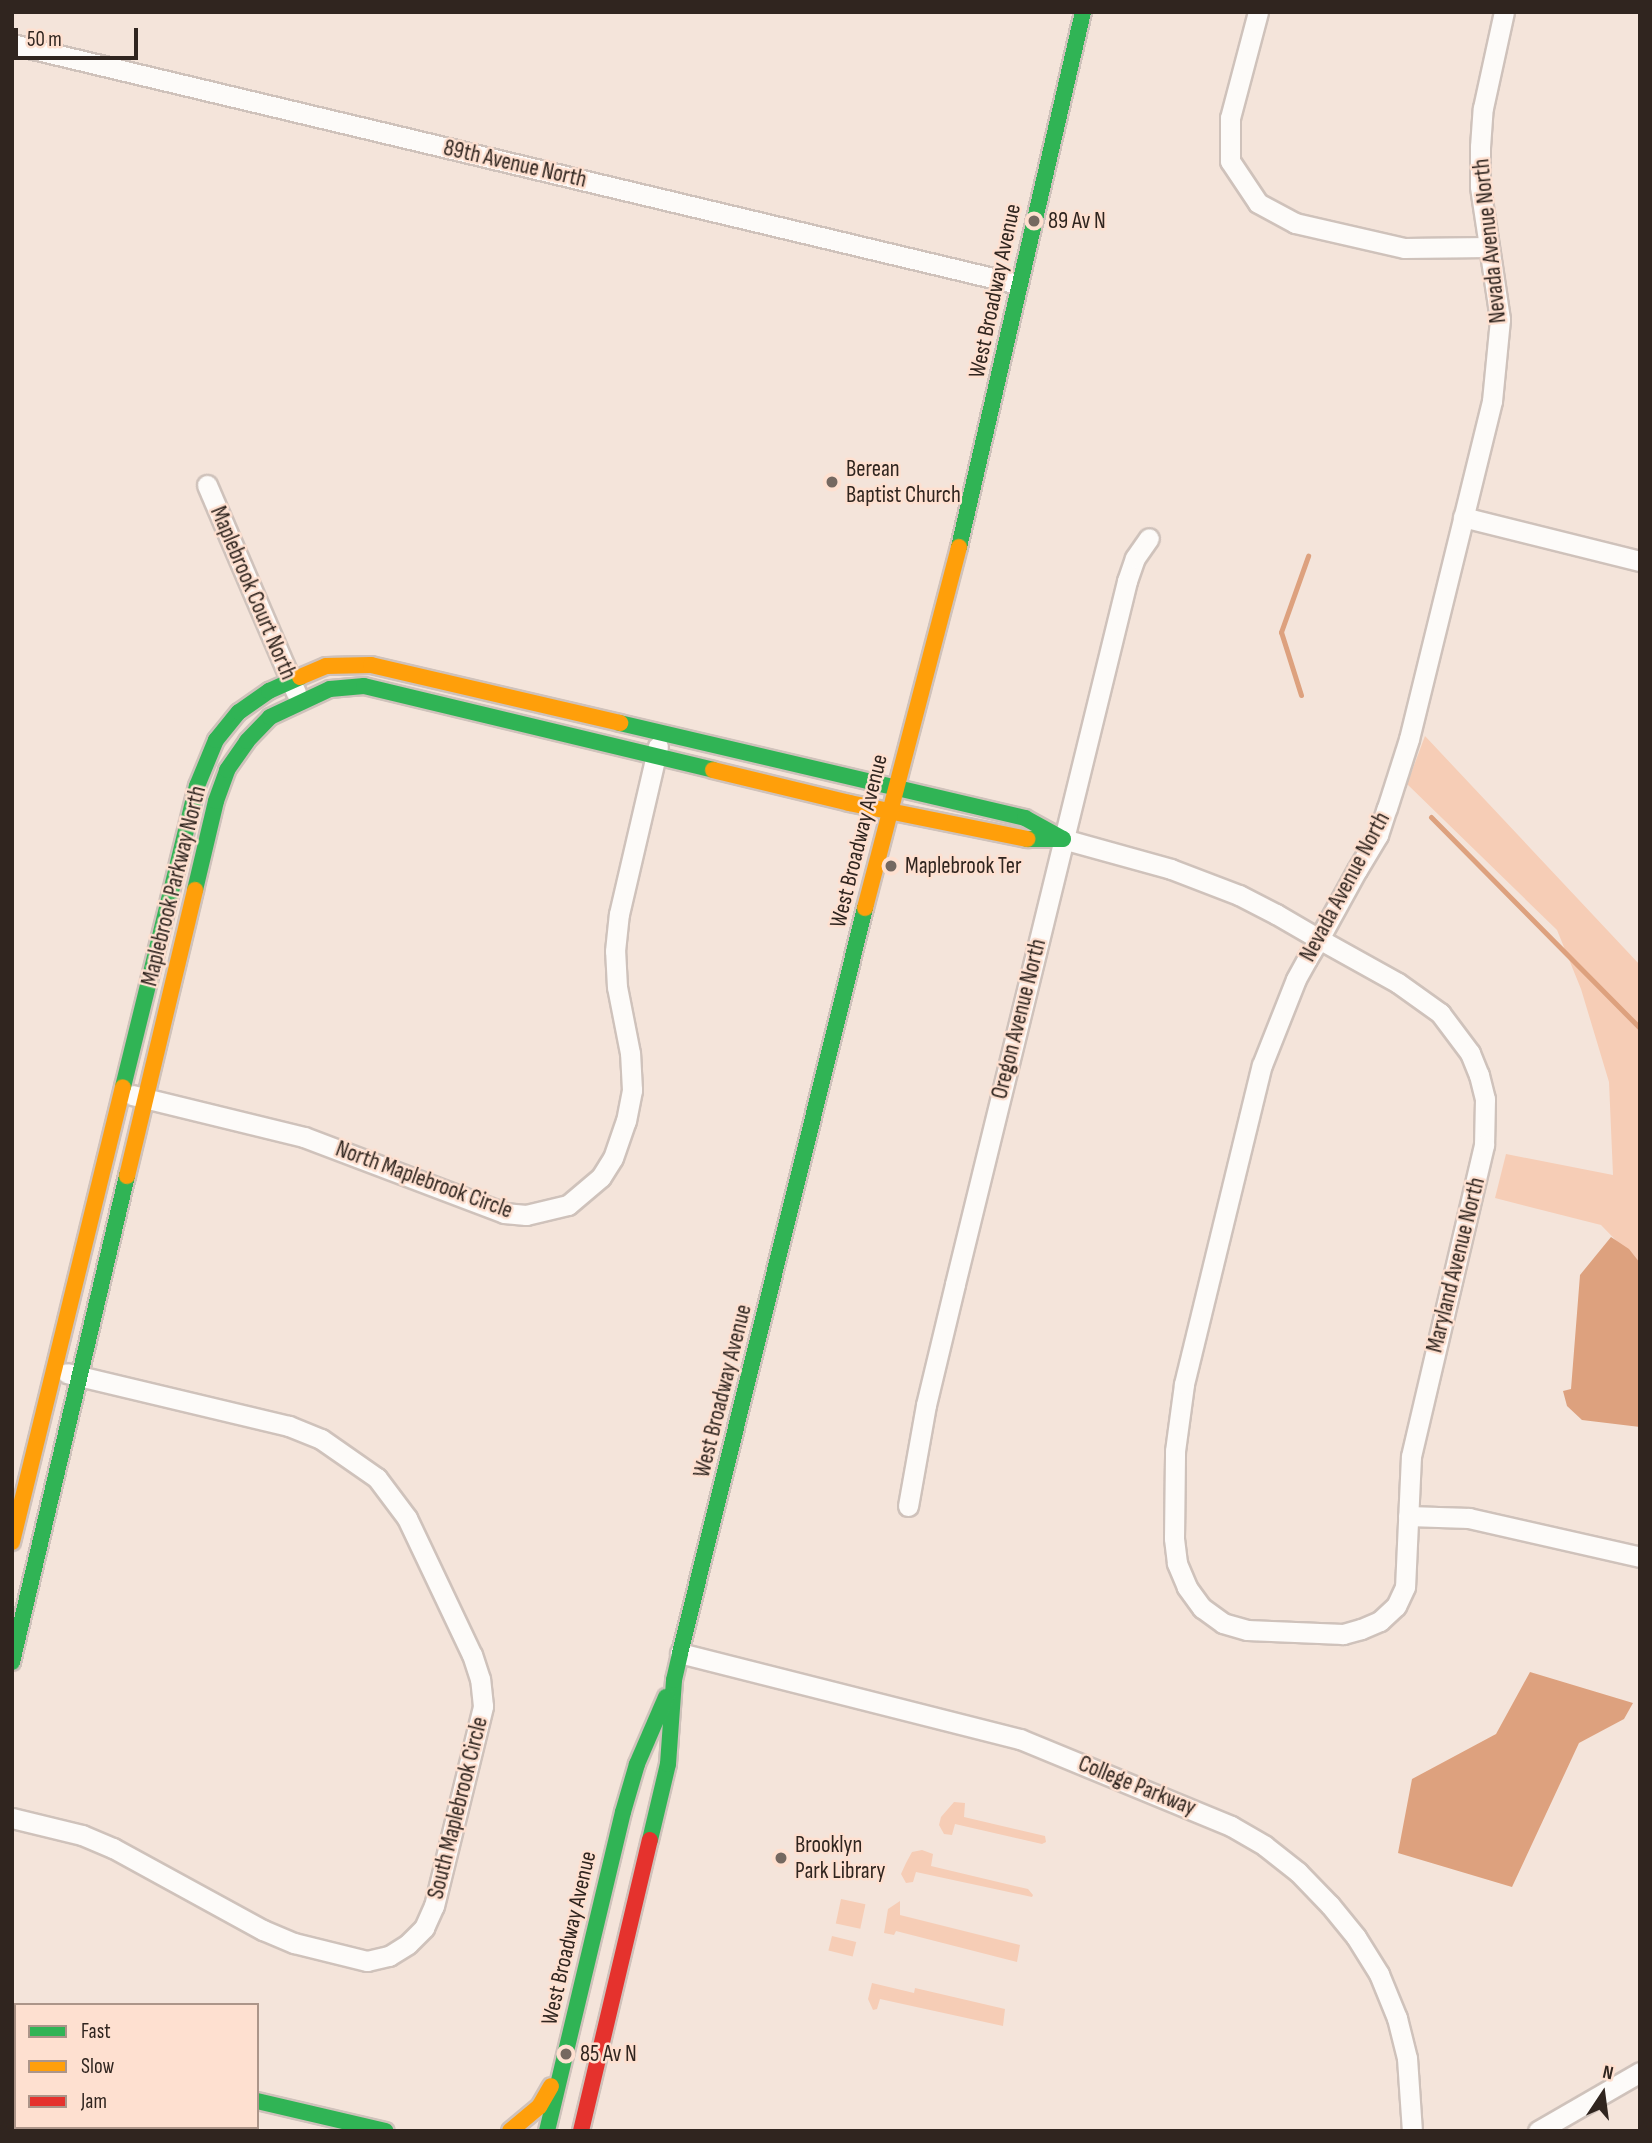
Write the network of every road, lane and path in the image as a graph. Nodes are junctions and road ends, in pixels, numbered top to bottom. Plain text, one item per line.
1 (1083, 12) edge
2 (1258, 12) edge
3 (1504, 12) edge
4 (12, 44) edge
5 (1489, 247) junction
6 (1018, 284) junction
7 (207, 485) dead end
8 (1463, 517) junction
9 (1149, 538) dead end
10 (1640, 561) edge
11 (290, 679) junction
12 (300, 701) junction
13 (662, 733) junction
14 (655, 757) junction
15 (896, 786) junction
16 (890, 810) junction
17 (1063, 839) junction
18 (1319, 939) junction
19 (121, 1093) junction
20 (146, 1099) junction
21 (54, 1370) junction
22 (79, 1376) junction
23 (908, 1506) dead end
24 (1408, 1516) junction
25 (12, 1542) edge
26 (1640, 1557) edge
27 (1343, 1634) joint
28 (680, 1653) junction
29 (12, 1662) edge
30 (674, 1680) junction
31 (12, 1818) edge
32 (564, 2056) junction
33 (598, 2062) junction
34 (1640, 2072) edge
35 (259, 2101) edge
36 (602, 2127) dead end
37 (386, 2131) edge
38 (510, 2131) edge
39 (547, 2131) edge
40 (581, 2131) edge
41 (1412, 2131) edge
42 (1538, 2131) edge

1 - 6 street, West Broadway Avenue
2 - 5 street
3 - 5 street, Nevada Avenue North
4 - 6 street, 89th Avenue North
5 - 8 street, Nevada Avenue North
6 - 15 street, West Broadway Avenue
7 - 11 street, Maplebrook Court North
8 - 10 street
8 - 18 street, Nevada Avenue North
9 - 17 street, Oregon Avenue North
11 - 12 street, Maplebrook Court North
11 - 13 street, Maplebrook Parkway North
11 - 19 street, Maplebrook Parkway North
12 - 14 street, Maplebrook Parkway North
12 - 20 street, Maplebrook Parkway North
13 - 14 street, North Maplebrook Circle
13 - 15 street, Maplebrook Parkway North
14 - 16 street, Maplebrook Parkway North
14 - 20 street, North Maplebrook Circle
15 - 16 street, West Broadway Avenue
15 - 17 street, Maplebrook Parkway North
16 - 17 street, Maplebrook Parkway North
16 - 28 street, West Broadway Avenue
17 - 18 street, Maryland Avenue North
17 - 23 street, Oregon Avenue North
18 - 24 street, Maryland Avenue North
18 - 27 street, Nevada Avenue North
19 - 20 street, North Maplebrook Circle
19 - 21 street, Maplebrook Parkway North
20 - 22 street, Maplebrook Parkway North
21 - 22 street, South Maplebrook Circle
21 - 25 street, Maplebrook Parkway North
22 - 29 street, Maplebrook Parkway North
22 - 31 street, South Maplebrook Circle
24 - 26 street
24 - 27 street, Maryland Avenue North
28 - 30 street, West Broadway Avenue
28 - 41 street, College Parkway
30 - 32 street, West Broadway Avenue
30 - 33 street, West Broadway Avenue
32 - 38 street
32 - 39 street, West Broadway Avenue
33 - 36 street
33 - 40 street, West Broadway Avenue
34 - 42 street
35 - 37 street

